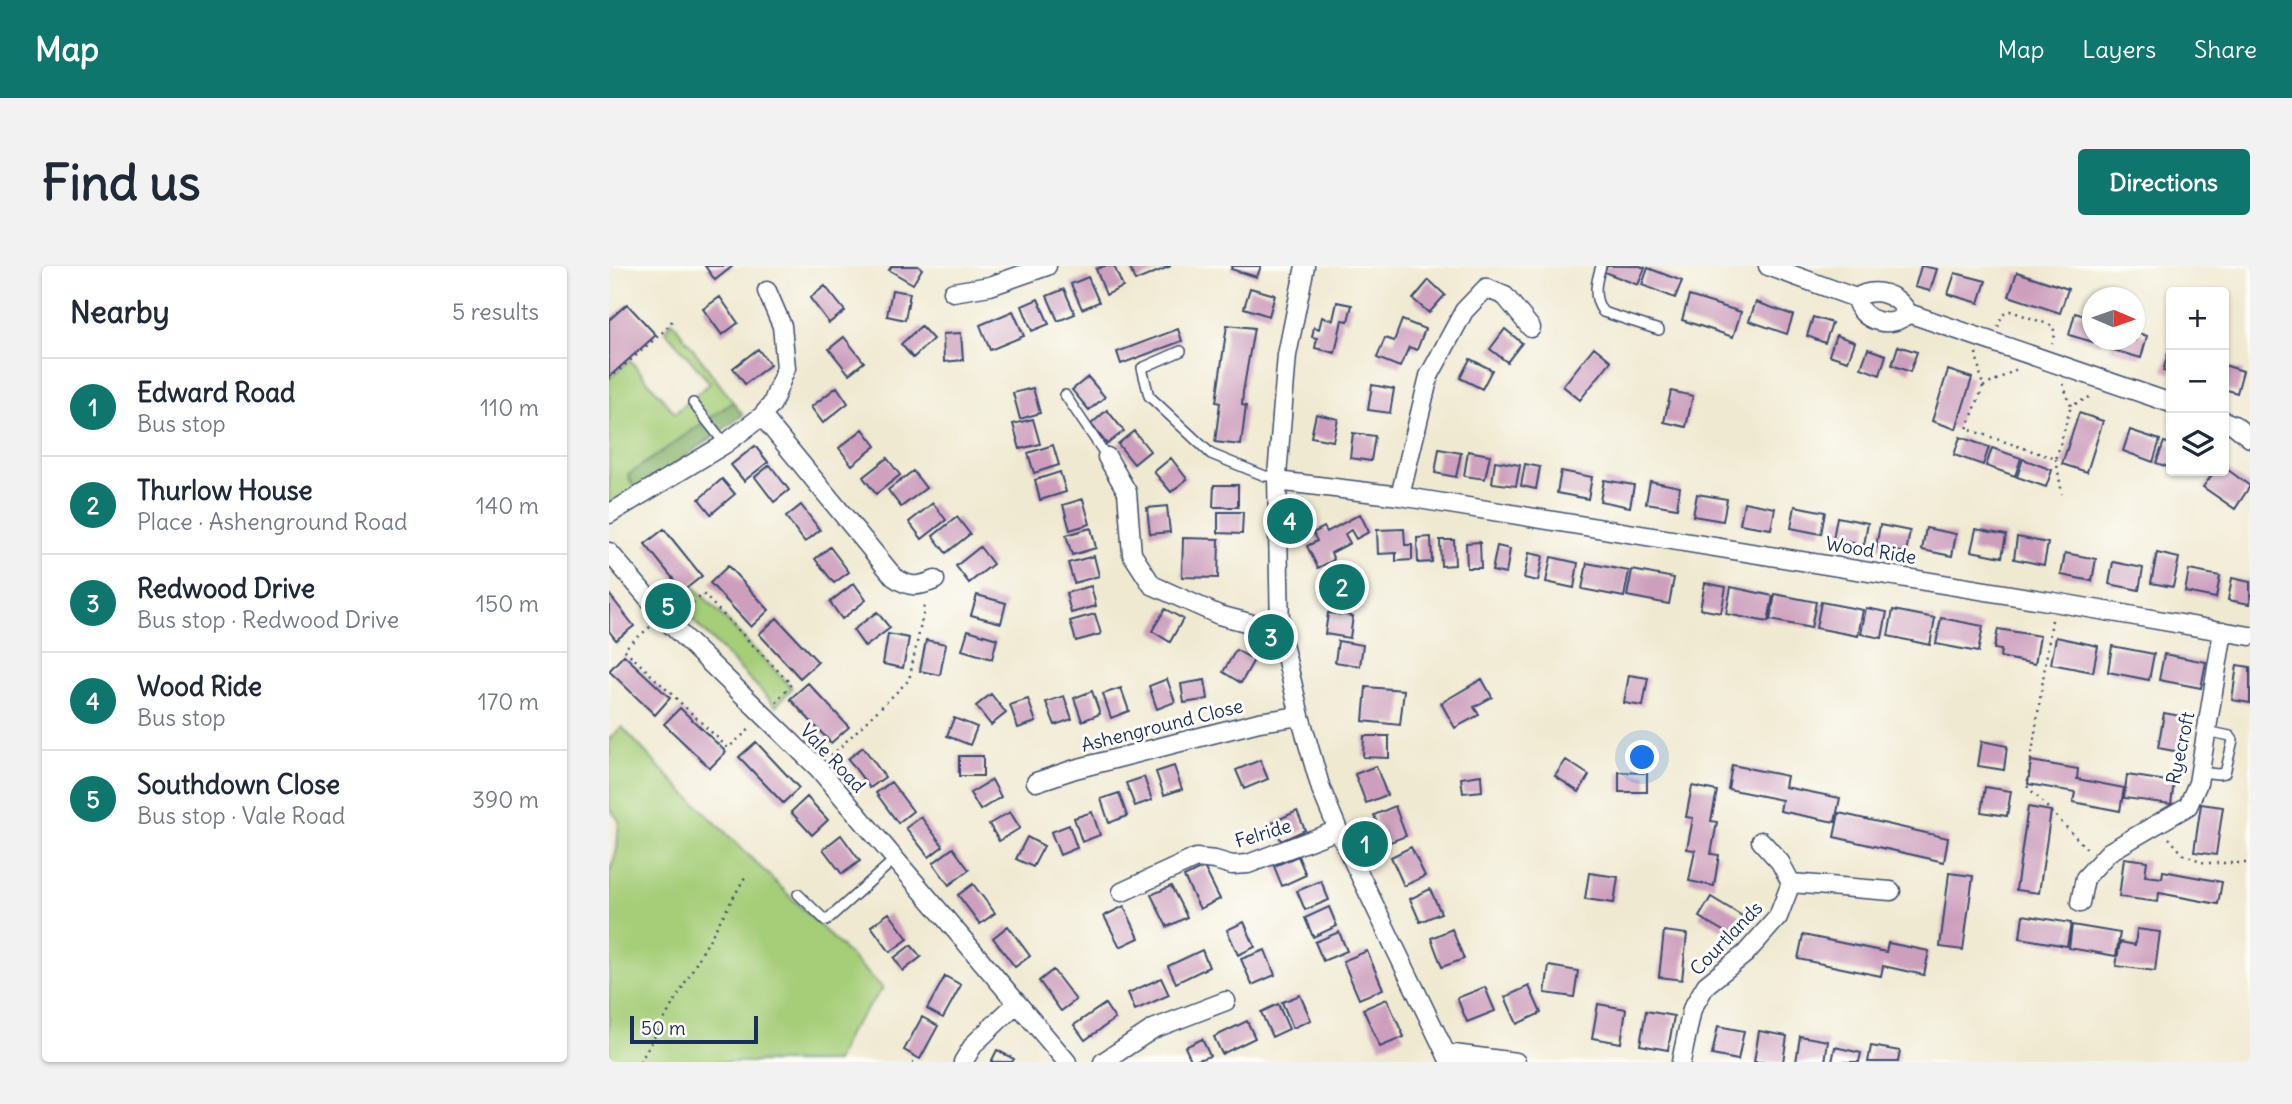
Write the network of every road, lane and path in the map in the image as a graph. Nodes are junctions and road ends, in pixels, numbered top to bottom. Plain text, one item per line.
1 (1047, 266) edge
2 (1305, 266) edge
3 (1601, 266) edge
4 (1768, 266) edge
5 (768, 291) dead end
6 (953, 292) dead end
7 (1856, 298) junction
8 (1908, 313) junction
9 (672, 321) dead end
10 (1531, 328) dead end
11 (1659, 330) dead end
12 (1973, 336) junction
13 (1991, 342) junction
14 (1181, 351) dead end
15 (2043, 358) junction
16 (609, 379) edge
17 (1983, 387) junction
18 (1065, 395) dead end
19 (2166, 401) edge
20 (692, 403) dead end
21 (2071, 407) dead end
22 (762, 416) junction
23 (2229, 423) edge
24 (2250, 438) edge
25 (725, 444) junction
26 (1107, 457) joint
27 (2056, 459) junction
28 (1277, 479) junction
29 (2062, 494) dead end
30 (1400, 496) junction
31 (609, 514) edge
32 (609, 552) edge
33 (928, 583) joint
34 (2054, 602) junction
35 (667, 620) junction
36 (1280, 631) junction
37 (2223, 631) junction
38 (2250, 636) edge
39 (1300, 716) junction
40 (764, 718) junction
41 (2207, 731) junction
42 (818, 768) junction
43 (2200, 772) junction
44 (1036, 782) dead end
45 (2159, 823) junction
46 (1338, 830) junction
47 (1761, 841) dead end
48 (894, 860) junction
49 (2100, 862) junction
50 (2250, 863) edge
51 (745, 877) dead end
52 (1791, 883) junction
53 (1891, 891) dead end
54 (1122, 892) dead end
55 (798, 894) dead end
56 (2080, 903) dead end
57 (1226, 1001) dead end
58 (1017, 1003) junction
59 (1448, 1057) edge
60 (640, 1062) edge
61 (963, 1062) edge
62 (1067, 1062) edge
63 (1103, 1062) edge
64 (1516, 1062) edge
65 (1681, 1062) edge

1 - 6 street
2 - 28 street
3 - 11 lane
4 - 7 street
5 - 22 street
7 - 8 street
7 - 8 street
8 - 12 street
9 - 16 path
10 - 30 street
12 - 13 street
12 - 17 path
13 - 15 street
13 - 15 path
14 - 28 lane
15 - 17 path
15 - 19 street
17 - 27 path
18 - 26 lane
20 - 25 lane
21 - 27 path
22 - 25 street
22 - 33 street
23 - 24 street
25 - 31 street
26 - 36 street
27 - 29 path
28 - 30 street, Wood Ride
28 - 36 street
30 - 34 street, Wood Ride
32 - 35 street, Vale Road
33 - 42 path
34 - 37 street, Wood Ride
34 - 49 path
35 - 40 street, Vale Road
35 - 40 path
35 - 40 path
36 - 39 street
37 - 38 street, Wood Ride
37 - 41 street, Ryecroft
39 - 44 street, Ashenground Close
39 - 46 street
40 - 42 street, Vale Road
41 - 43 street, Ryecroft
41 - 43 lane
42 - 48 street, Vale Road
43 - 45 street, Ryecroft
45 - 49 street, Ryecroft
45 - 50 path
46 - 54 street, Felride
46 - 59 street
47 - 52 street
48 - 55 lane
48 - 58 street, Vale Road
49 - 56 street, Ryecroft
51 - 60 path
52 - 53 street
52 - 65 street, Courtlands
57 - 63 street
58 - 61 street
58 - 62 street, Vale Road
59 - 64 street

